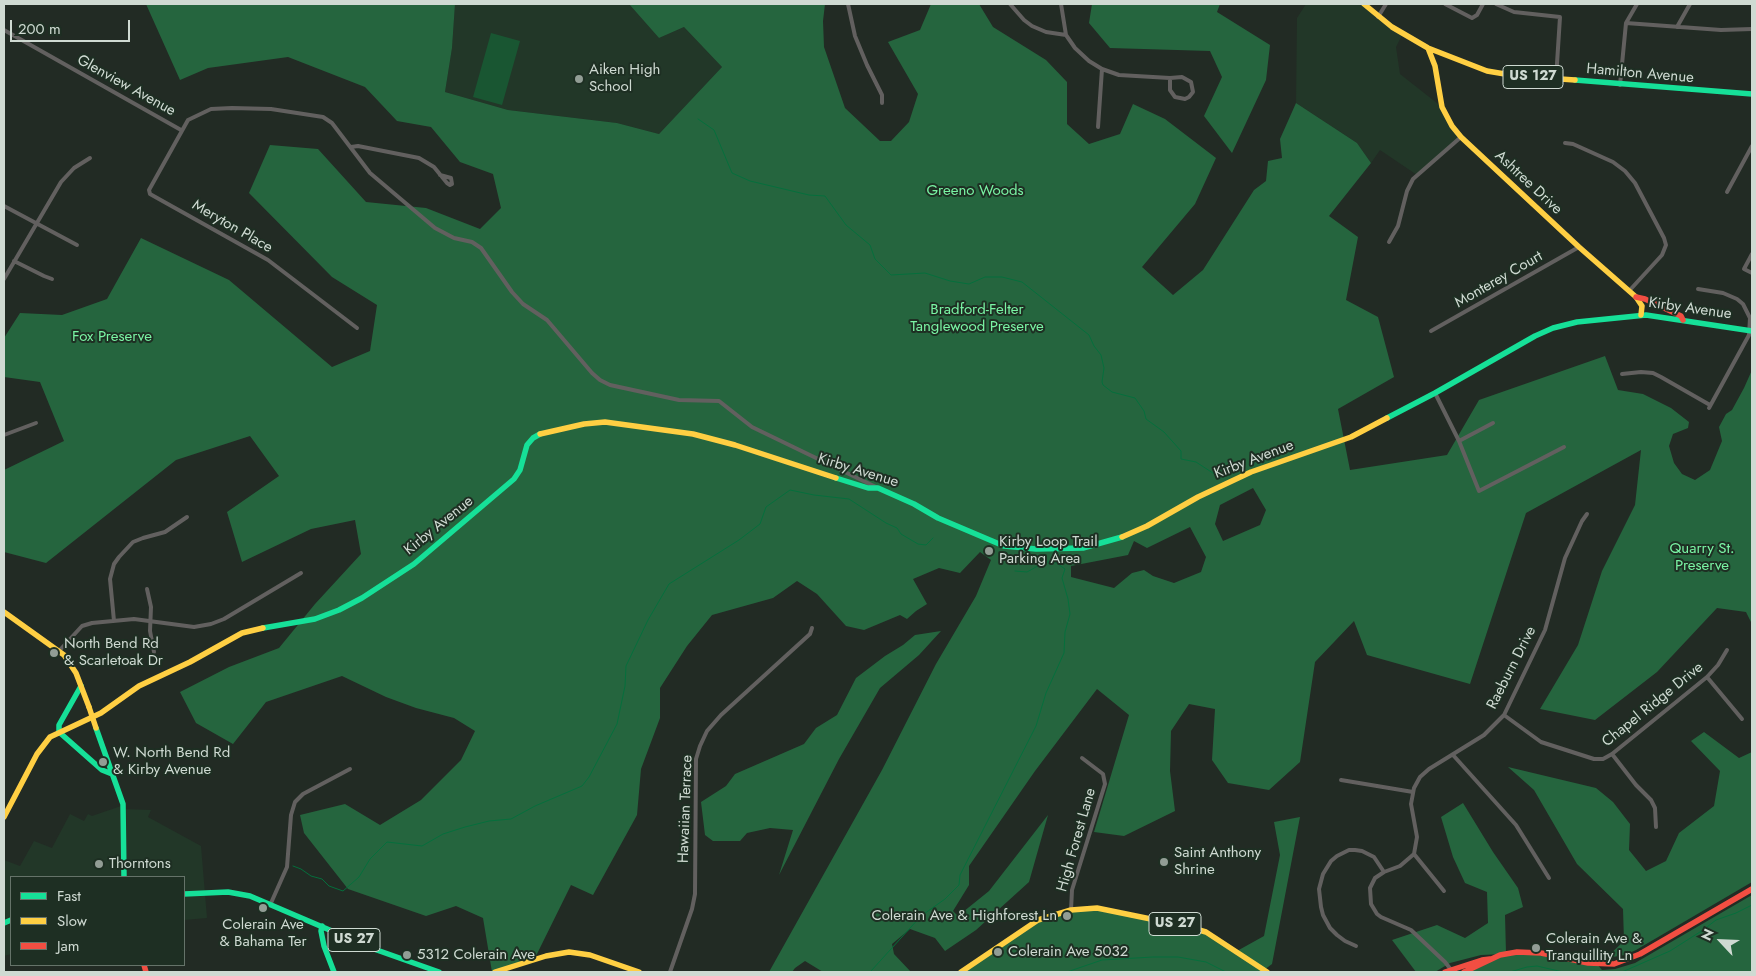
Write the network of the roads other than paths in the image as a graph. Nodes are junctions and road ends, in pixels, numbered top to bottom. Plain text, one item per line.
1 (848, 4) edge
2 (1010, 4) edge
3 (1061, 4) edge
4 (1364, 4) edge
5 (1386, 4) edge
6 (1445, 4) edge
7 (1483, 4) edge
8 (1496, 4) edge
9 (1637, 4) edge
10 (1690, 4) edge
11 (1378, 17) junction
12 (1626, 23) junction
13 (1677, 27) junction
14 (1752, 29) edge
15 (4, 30) edge
16 (1066, 35) junction
17 (1428, 48) junction
18 (1443, 54) junction
19 (1435, 66) junction
20 (1102, 69) junction
21 (1170, 78) junction
22 (1556, 79) junction
23 (1620, 85) junction
24 (1752, 94) edge
25 (882, 103) dead end
26 (1098, 127) dead end
27 (181, 130) junction
28 (1461, 137) junction
29 (1565, 143) dead end
30 (1752, 146) edge
31 (351, 147) junction
32 (90, 158) dead end
33 (440, 175) dead end
34 (1727, 192) dead end
35 (4, 206) edge
36 (37, 223) junction
37 (1389, 242) dead end
38 (77, 245) dead end
39 (1578, 247) junction
40 (1752, 254) edge
41 (14, 261) junction
42 (1752, 273) edge
43 (4, 279) edge
44 (52, 279) dead end
45 (1698, 288) dead end
46 (1629, 291) junction
47 (1636, 297) junction
48 (1641, 315) junction
49 (1683, 320) junction
50 (357, 328) dead end
51 (1751, 330) edge
52 (1431, 332) dead end
53 (1622, 374) dead end
54 (1435, 393) junction
55 (1493, 422) dead end
56 (36, 423) dead end
57 (4, 435) edge
58 (1459, 441) junction
59 (1564, 447) dead end
60 (878, 488) junction
61 (1587, 514) dead end
62 (187, 517) dead end
63 (301, 573) dead end
64 (147, 589) dead end
65 (4, 614) edge
66 (114, 621) junction
67 (151, 621) junction
68 (812, 628) dead end
69 (1727, 650) dead end
70 (59, 651) junction
71 (154, 652) dead end
72 (1706, 677) junction
73 (81, 686) junction
74 (1504, 715) junction
75 (1742, 719) dead end
76 (59, 732) junction
77 (1612, 754) junction
78 (1453, 755) junction
79 (1082, 758) dead end
80 (350, 769) dead end
81 (112, 774) junction
82 (1341, 780) dead end
83 (1413, 792) junction
84 (4, 817) edge
85 (1656, 828) dead end
86 (1414, 854) junction
87 (1384, 872) junction
88 (124, 876) edge
89 (1549, 878) dead end
90 (1752, 889) edge
91 (1444, 892) dead end
92 (185, 894) edge
93 (271, 904) junction
94 (1071, 910) junction
95 (322, 926) junction
96 (1356, 946) dead end
97 (1494, 958) junction
98 (1450, 971) edge
99 (334, 972) edge
100 (439, 972) edge
101 (495, 972) edge
102 (639, 972) edge
103 (670, 972) edge
104 (960, 972) edge
105 (1267, 972) edge
106 (1464, 972) edge

1 - 25 street
2 - 16 street
3 - 16 street
4 - 11 street, Hamilton Avenue / US 127
5 - 11 street
6 - 7 street
8 - 22 street
9 - 12 street
10 - 13 street
11 - 17 street, Hamilton Avenue / US 127
12 - 13 street
12 - 23 street
13 - 14 street
15 - 27 street, Glenview Avenue
16 - 20 street
17 - 18 street, Hamilton Avenue / US 127
17 - 19 street, Ashtree Drive
18 - 19 street
18 - 22 street, Hamilton Avenue / US 127
19 - 28 street, Ashtree Drive
20 - 21 street
20 - 26 street
21 - 21 street
22 - 23 street, Hamilton Avenue / US 127
23 - 24 street, Hamilton Avenue / US 127
27 - 31 street, Glenview Avenue
27 - 50 street, Meryton Place
28 - 37 street
28 - 39 street, Ashtree Drive
29 - 46 street
30 - 34 street
31 - 33 street
31 - 60 street, Glenview Avenue
32 - 36 street
35 - 36 street
36 - 38 street
36 - 41 street
39 - 46 street, Ashtree Drive
39 - 52 street, Monterey Court
40 - 42 street
41 - 43 street
41 - 44 street
45 - 51 street
46 - 47 street, Ashtree Drive
47 - 48 street
47 - 49 street
48 - 49 street, Kirby Avenue
48 - 54 street, Kirby Avenue
49 - 51 street, Kirby Avenue
51 - 53 street
54 - 58 street
54 - 60 street, Kirby Avenue
55 - 58 street
56 - 57 street
58 - 59 street
60 - 76 street, Kirby Avenue
61 - 74 street, Raeburn Drive
62 - 66 street
63 - 67 street
64 - 67 street
65 - 70 street
66 - 67 street
66 - 70 street
67 - 71 street
68 - 103 street, Hawaiian Terrace
69 - 72 street, Chapel Ridge Drive
70 - 73 street
72 - 75 street
72 - 77 street, Chapel Ridge Drive
73 - 76 street, Kirby Avenue
73 - 81 street, bridge
74 - 77 street, Chapel Ridge Drive
74 - 78 street, Raeburn Drive
76 - 81 street
76 - 84 street, Kirby Avenue
77 - 85 street
78 - 83 street, Raeburn Drive
78 - 89 street
79 - 94 street, High Forest Lane
80 - 93 street
81 - 88 street
82 - 83 street
83 - 86 street, Raeburn Drive
86 - 87 street
86 - 91 street
87 - 96 street
87 - 98 street
90 - 97 street
92 - 93 street, US 27
93 - 95 street, US 27
94 - 104 street, US 27
94 - 105 street, US 27
95 - 99 street
95 - 100 street, US 27
97 - 98 street
97 - 106 street
101 - 102 street

